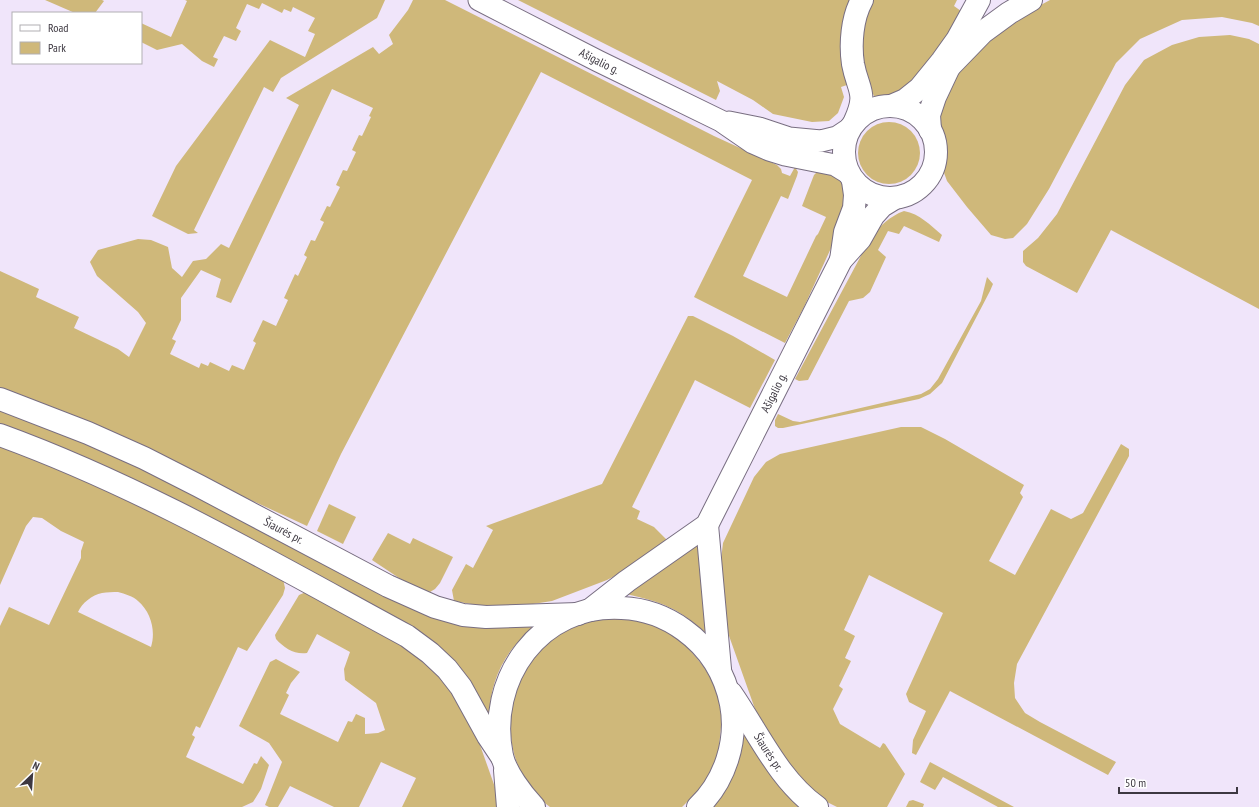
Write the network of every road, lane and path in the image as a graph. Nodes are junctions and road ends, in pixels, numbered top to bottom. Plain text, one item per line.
1 (479, 0) edge
2 (862, 0) edge
3 (979, 0) edge
4 (1031, 0) edge
5 (957, 40) junction
6 (950, 66) junction
7 (892, 106) junction
8 (721, 121) junction
9 (852, 125) junction
10 (930, 130) junction
11 (851, 177) junction
12 (895, 198) junction
13 (841, 260) junction
14 (0, 399) edge
15 (0, 435) edge
16 (707, 526) junction
17 (584, 612) junction
18 (724, 680) junction
19 (503, 759) junction
20 (508, 807) edge
21 (534, 807) edge
22 (698, 807) edge
23 (817, 807) edge

1 - 8 street, Ašigalio g.
2 - 9 main road
3 - 5 main road
4 - 6 main road
5 - 6 main road
5 - 7 main road
6 - 10 main road
7 - 9 main road
7 - 10 main road
8 - 9 street, Ašigalio g.
8 - 11 street, Ašigalio g.
9 - 11 main road
10 - 12 main road
11 - 12 main road
11 - 13 main road, Ašigalio g.
12 - 13 main road, Ašigalio g.
13 - 16 main road, Ašigalio g.
14 - 17 main road, Šiaurės pr.
15 - 19 main road
16 - 17 main road, Ašigalio g.
16 - 18 main road
17 - 18 main road, Šiaurės pr.
17 - 19 main road
18 - 22 main road
18 - 23 main road, Šiaurės pr.
19 - 20 main road
19 - 21 main road

